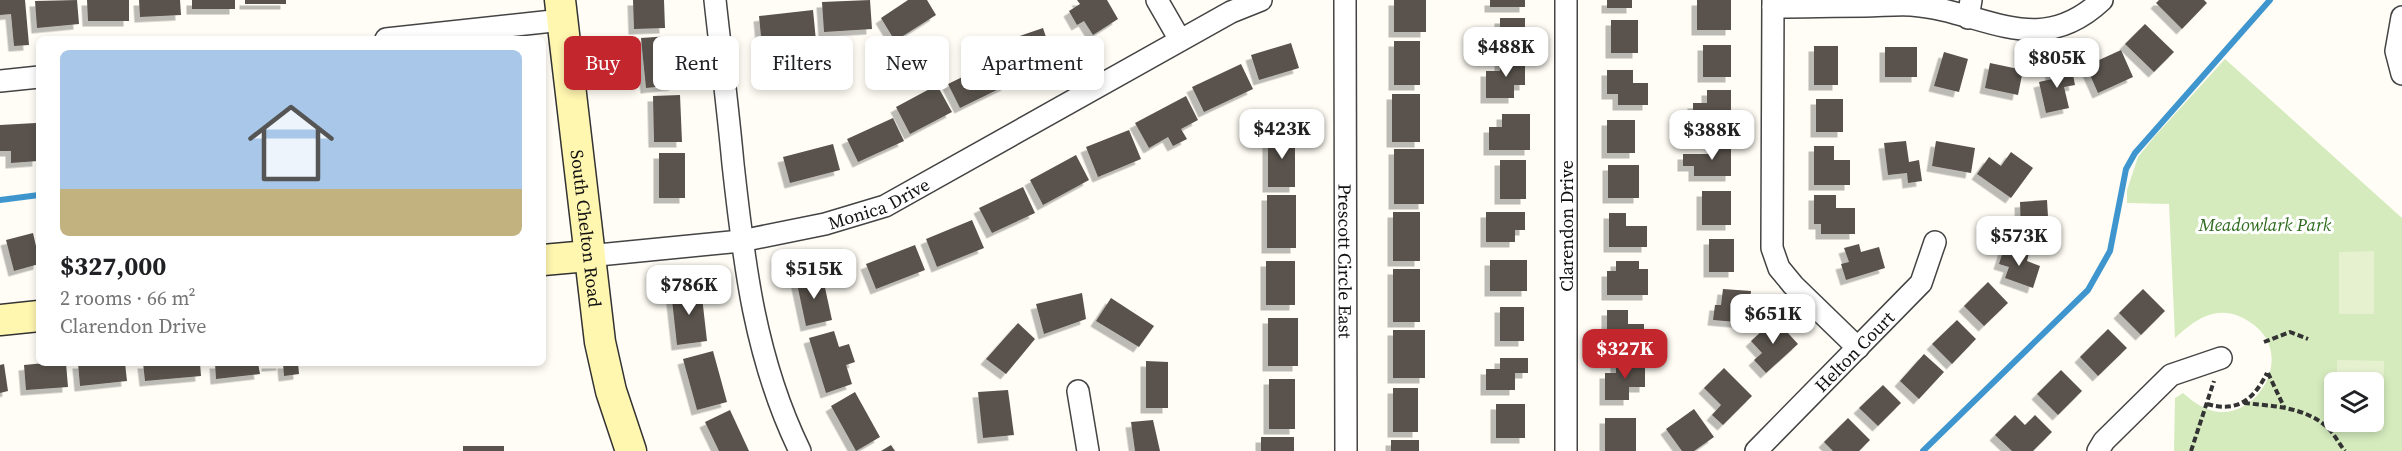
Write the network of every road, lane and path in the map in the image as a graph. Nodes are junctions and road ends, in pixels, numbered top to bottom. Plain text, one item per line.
1 (715, 0) edge
2 (1157, 0) edge
3 (1261, 0) edge
4 (1345, 0) edge
5 (1566, 0) edge
6 (2102, 0) edge
7 (1773, 3) edge
8 (1970, 9) edge
9 (561, 10) edge
10 (2402, 17) edge
11 (404, 36) edge
12 (1180, 40) junction
13 (2402, 74) edge
14 (36, 77) edge
15 (0, 81) edge
16 (741, 241) junction
17 (1935, 242) dead end
18 (588, 256) junction
19 (546, 260) edge
20 (36, 315) edge
21 (0, 320) edge
22 (2308, 339) dead end
23 (2264, 342) dead end
24 (1858, 348) junction
25 (2221, 358) dead end
26 (1078, 391) dead end
27 (2244, 403) junction
28 (2284, 407) junction
29 (2336, 432) edge
30 (2334, 437) junction
31 (1768, 447) edge
32 (631, 451) edge
33 (800, 451) edge
34 (1088, 451) edge
35 (1346, 451) edge
36 (1566, 451) edge
37 (2097, 451) edge
38 (2191, 451) edge
39 (2345, 451) edge

1 - 16 street
2 - 12 street
3 - 12 street, Monica Drive
4 - 35 street, Prescott Circle East
5 - 36 street, Clarendon Drive
6 - 8 street
7 - 8 street
7 - 24 street
9 - 11 street
9 - 18 main road, South Chelton Road
10 - 13 street
12 - 16 street, Monica Drive
14 - 15 street
16 - 18 street, Monica Drive
16 - 33 street
17 - 24 street, Helton Court
18 - 19 main road, Monica Drive
18 - 32 main road, South Chelton Road
20 - 21 main road
22 - 23 path
24 - 31 street, Helton Court
25 - 37 street
26 - 34 street
27 - 28 path
27 - 28 path
27 - 38 path
28 - 30 path
29 - 30 path
30 - 39 path

